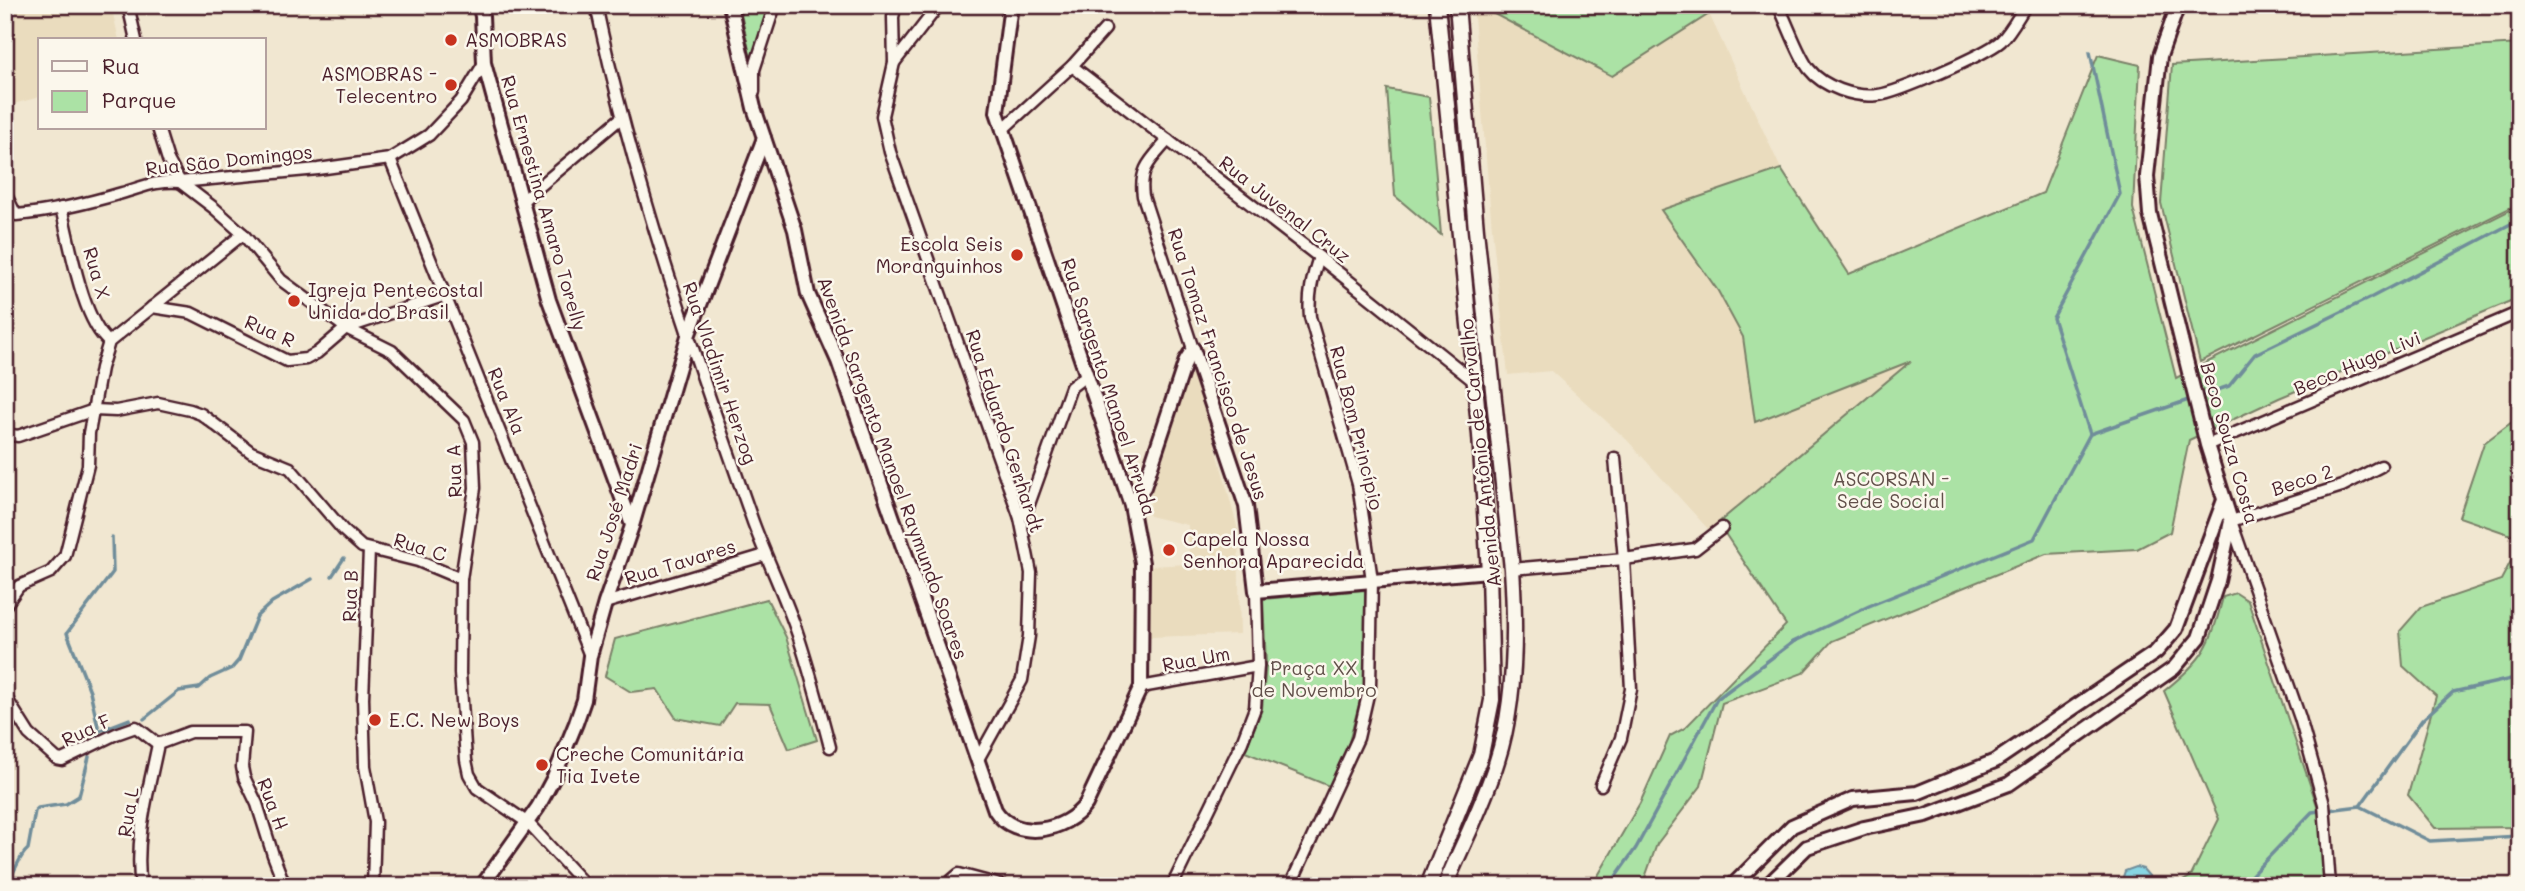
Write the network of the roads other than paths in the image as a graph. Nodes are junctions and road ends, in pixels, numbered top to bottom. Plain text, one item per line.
1 (128, 5) edge
2 (479, 5) edge
3 (596, 5) edge
4 (730, 5) edge
5 (775, 5) edge
6 (896, 5) edge
7 (939, 5) edge
8 (1011, 5) edge
9 (1437, 5) edge
10 (1457, 5) edge
11 (1778, 5) edge
12 (2026, 5) edge
13 (2178, 5) edge
14 (1105, 29) dead end
15 (135, 38) edge
16 (484, 63) junction
17 (894, 63) junction
18 (1072, 66) junction
19 (754, 108) junction
20 (621, 118) junction
21 (159, 130) edge
22 (1002, 130) junction
23 (764, 138) junction
24 (1168, 140) junction
25 (390, 159) junction
26 (180, 182) junction
27 (5, 193) edge
28 (521, 202) junction
29 (61, 208) junction
30 (243, 234) junction
31 (1319, 257) junction
32 (446, 295) junction
33 (152, 307) junction
34 (2520, 312) edge
35 (346, 328) junction
36 (688, 336) junction
37 (109, 342) junction
38 (1194, 349) junction
39 (1087, 375) junction
40 (1475, 383) junction
41 (94, 410) junction
42 (5, 434) edge
43 (2207, 444) junction
44 (1615, 458) dead end
45 (2381, 466) dead end
46 (2224, 500) junction
47 (1131, 505) junction
48 (1020, 518) junction
49 (2231, 521) junction
50 (632, 526) junction
51 (1722, 528) dead end
52 (1487, 543) junction
53 (369, 550) junction
54 (765, 555) junction
55 (1624, 559) junction
56 (1512, 569) junction
57 (1489, 571) junction
58 (461, 579) junction
59 (1372, 580) junction
60 (1256, 592) junction
61 (1514, 593) junction
62 (605, 603) junction
63 (5, 606) edge
64 (590, 656) junction
65 (1258, 666) junction
66 (1141, 687) junction
67 (5, 696) edge
68 (158, 744) junction
69 (830, 747) dead end
70 (977, 761) junction
71 (1601, 785) dead end
72 (1917, 793) junction
73 (1926, 815) junction
74 (1077, 816) joint
75 (528, 823) junction
76 (141, 886) edge
77 (285, 886) edge
78 (373, 886) edge
79 (482, 886) edge
80 (586, 886) edge
81 (945, 886) edge
82 (1004, 886) edge
83 (1172, 886) edge
84 (1290, 886) edge
85 (1428, 886) edge
86 (1445, 886) edge
87 (1732, 886) edge
88 (1767, 886) edge
89 (2330, 886) edge

1 - 15 street
2 - 16 street, Rua Ernestina Amaro Torelly
3 - 20 street, Rua Vladimir Herzog
4 - 19 street, Avenida Sargento Manoel Raymundo Soares
5 - 19 street
6 - 17 street
7 - 17 street
8 - 22 street, Rua Sargento Manoel Arruda
9 - 40 main road, Avenida Antônio de Carvalho
10 - 56 main road, Avenida Antônio de Carvalho
11 - 12 street
13 - 43 street, Beco Souza Costa
14 - 18 street
16 - 25 street
16 - 28 street, Rua Ernestina Amaro Torelly
17 - 48 street, Rua Eduardo Gerhardt
18 - 22 street
18 - 24 street, Rua Juvenal Cruz
19 - 23 street, Avenida Sargento Manoel Raymundo Soares
20 - 28 street
20 - 36 street, Rua Vladimir Herzog
21 - 26 street
22 - 39 street, Rua Sargento Manoel Arruda
23 - 36 street, Rua José Madri
23 - 70 street, Avenida Sargento Manoel Raymundo Soares
24 - 31 street, Rua Juvenal Cruz
24 - 38 street, Rua Tomaz Francisco de Jesus
25 - 26 street, Rua São Domingos
25 - 32 street, Rua Ala
26 - 29 street, Rua São Domingos
26 - 30 street, Rua A
27 - 29 street, Rua São Domingos
28 - 50 street, Rua Ernestina Amaro Torelly
29 - 37 street, Rua X
30 - 33 street
30 - 35 street, Rua A
31 - 40 street, Rua Juvenal Cruz
31 - 59 street, Rua Bom Princípio
32 - 35 street, Rua R
32 - 64 street, Rua Ala
33 - 35 street, Rua R
33 - 37 street
34 - 43 street, Beco Hugo Livi
35 - 58 street, Rua A
36 - 50 street, Rua José Madri
36 - 54 street, Rua Vladimir Herzog
37 - 41 street
38 - 47 street
38 - 60 street, Rua Tomaz Francisco de Jesus
39 - 47 street, Rua Sargento Manoel Arruda
39 - 48 street
40 - 52 main road, Avenida Antônio de Carvalho
41 - 42 street, Rua B
41 - 53 street, Rua B
41 - 63 street
43 - 46 street, Beco Souza Costa
44 - 55 street
45 - 49 street, Beco 2
46 - 49 street, Beco Souza Costa
46 - 72 street
47 - 66 street, Rua Sargento Manoel Arruda
48 - 70 street, Rua Eduardo Gerhardt
49 - 73 street
49 - 89 street, Beco Souza Costa
50 - 62 street, Rua José Madri
51 - 55 street
52 - 56 main road
52 - 57 main road, Avenida Antônio de Carvalho
53 - 58 street, Rua C
53 - 78 street, Rua B
54 - 62 street, Rua Tavares
54 - 69 street, Rua Vladimir Herzog
55 - 56 street
55 - 71 street
56 - 61 main road, Avenida Antônio de Carvalho
57 - 59 street
57 - 61 main road
57 - 85 main road, Avenida Antônio de Carvalho
58 - 75 street, Rua A
59 - 60 street
59 - 84 street, Rua Bom Princípio
60 - 65 street, Rua Tomaz Francisco de Jesus
61 - 86 main road, Avenida Antônio de Carvalho
62 - 64 street, Rua José Madri
64 - 75 street, Rua José Madri
65 - 66 street, Rua Um
65 - 83 street, Rua Tomaz Francisco de Jesus
66 - 74 street, Rua Sargento Manoel Arruda
67 - 68 street, Rua F
68 - 76 street, Rua L
68 - 77 street, Rua H
70 - 74 street, Avenida Sargento Manoel Raymundo Soares
72 - 73 street
72 - 87 street
73 - 88 street
75 - 79 street, Rua José Madri
75 - 80 street, Rua A
81 - 82 street

